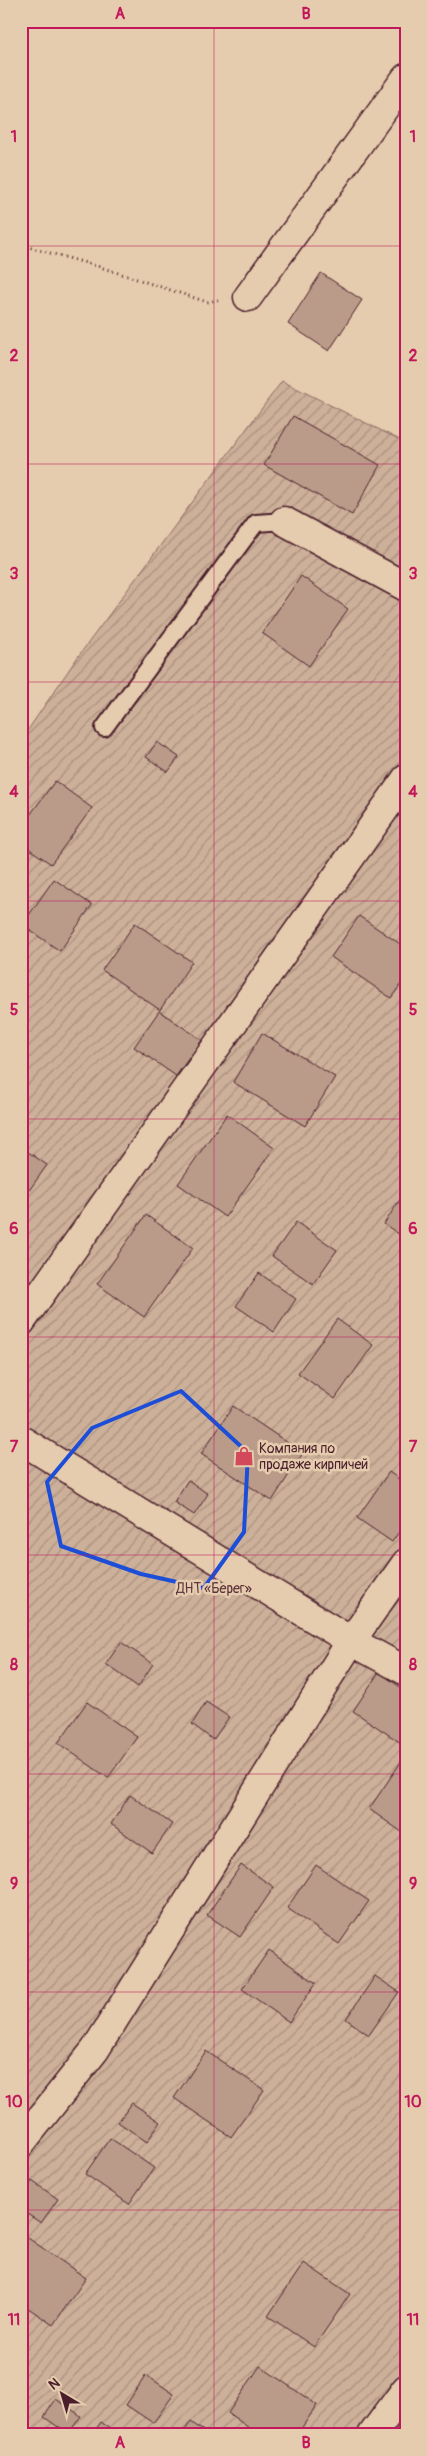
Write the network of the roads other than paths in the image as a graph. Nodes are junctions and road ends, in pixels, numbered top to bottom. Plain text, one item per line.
1 (406, 78) edge
2 (248, 297) road end
3 (284, 521) joint
4 (406, 587) edge
5 (104, 728) dead end
6 (406, 779) edge
7 (21, 1322) edge
8 (21, 1440) edge
9 (406, 1563) edge
10 (350, 1641) junction
11 (406, 1671) edge
12 (21, 2143) edge
13 (406, 2389) edge
14 (372, 2435) edge

1 - 2 street
3 - 4 street
3 - 5 lane
6 - 7 street
8 - 10 street
9 - 10 street
10 - 11 street
10 - 12 street
13 - 14 street

